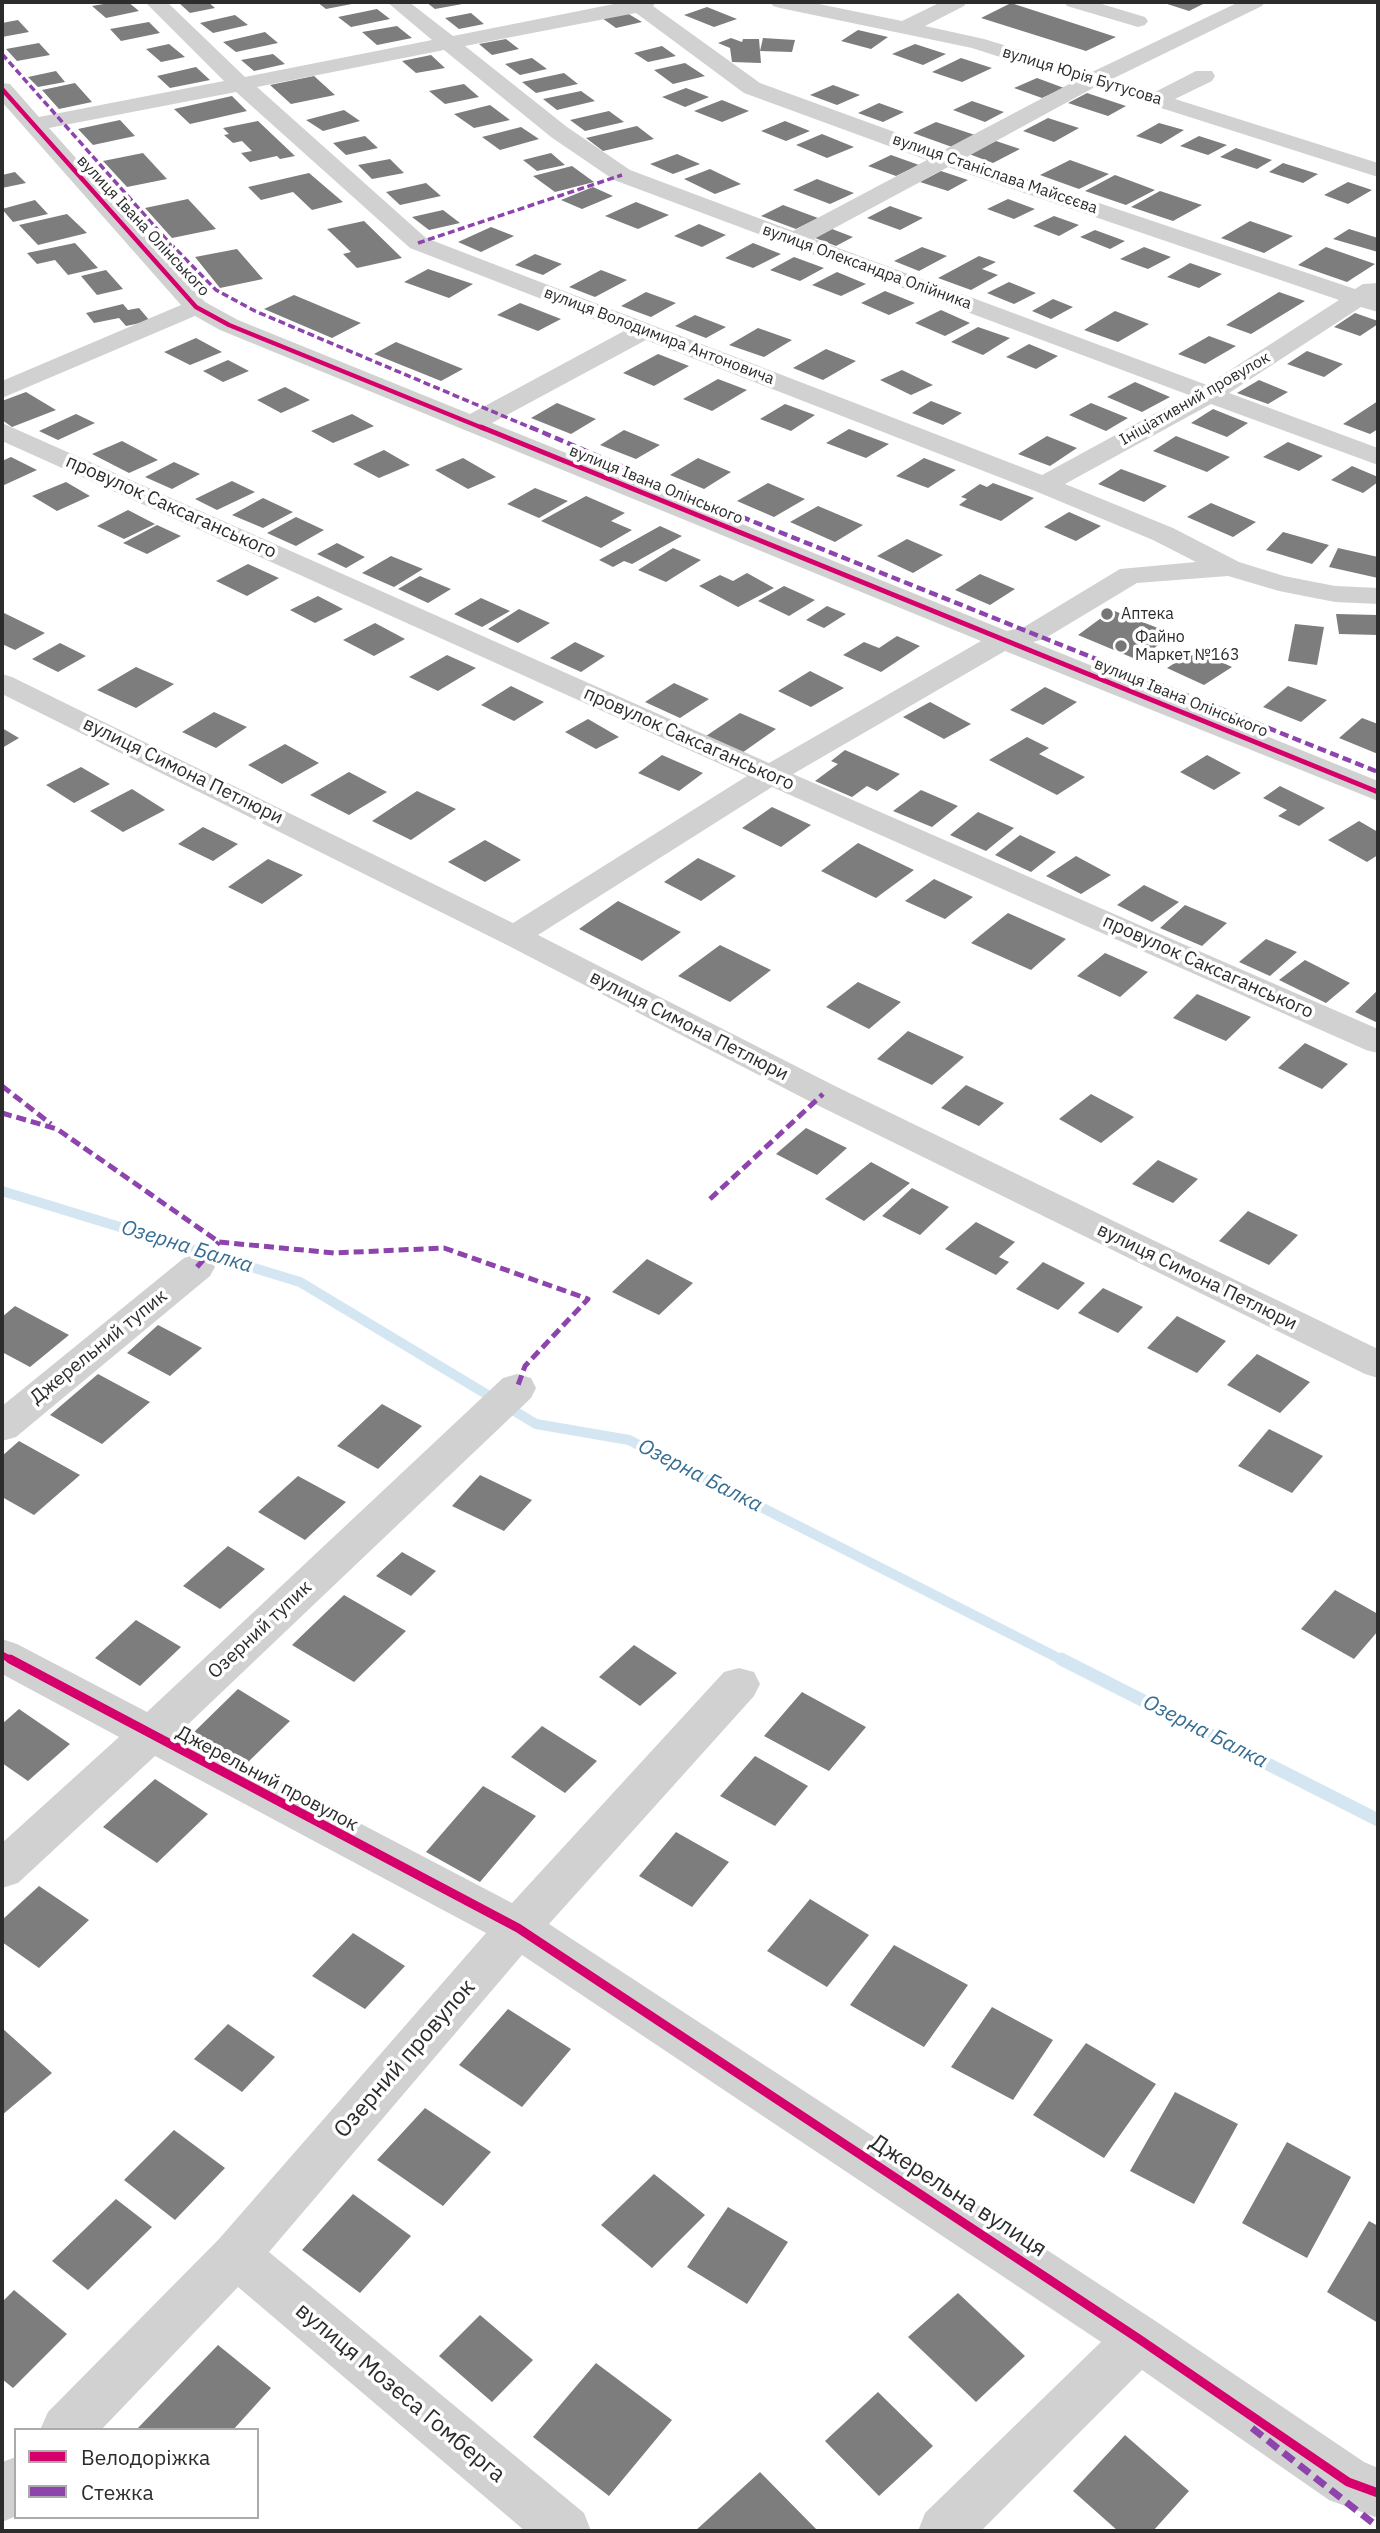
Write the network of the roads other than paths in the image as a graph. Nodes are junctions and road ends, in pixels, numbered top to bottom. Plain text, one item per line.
1 (155, 2) edge
2 (397, 2) edge
3 (780, 2) edge
4 (957, 2) edge
5 (1074, 2) edge
6 (1255, 2) edge
7 (639, 3) edge
8 (823, 5) edge
9 (1138, 21) dead end
10 (907, 27) junction
11 (446, 43) junction
12 (1204, 76) dead end
13 (1095, 79) junction
14 (241, 85) junction
15 (2, 89) edge
16 (1158, 99) junction
17 (32, 125) junction
18 (944, 158) junction
19 (1378, 170) edge
20 (794, 240) junction
21 (1371, 296) edge
22 (196, 307) junction
23 (645, 330) junction
24 (2, 390) edge
25 (1210, 394) junction
26 (471, 425) junction
27 (2, 431) edge
28 (1378, 457) edge
29 (1044, 485) junction
30 (1163, 534) junction
31 (1230, 568) junction
32 (1130, 575) junction
33 (1378, 596) edge
34 (1002, 641) junction
35 (2, 683) edge
36 (770, 775) junction
37 (1378, 792) edge
38 (514, 936) junction
39 (1378, 1042) edge
40 (197, 1267) dead end
41 (1378, 1365) edge
42 (517, 1388) dead end
43 (2, 1427) edge
44 (2, 1655) edge
45 (739, 1684) dead end
46 (150, 1735) junction
47 (2, 1870) edge
48 (518, 1928) junction
49 (236, 2255) junction
50 (1139, 2339) junction
51 (68, 2428) edge
52 (1378, 2493) edge
53 (565, 2531) edge
54 (944, 2531) edge

1 - 14 street, вулиця Володимира Антоновича
2 - 11 street, вулиця Олександра Олійника
3 - 8 street, вулиця Юрія Бутусова
4 - 10 street
5 - 9 street
6 - 13 street
7 - 11 street
7 - 18 street, вулиця Станіслава Майсєєва
8 - 10 street, вулиця Юрія Бутусова
10 - 13 street, вулиця Юрія Бутусова
11 - 14 street
11 - 20 street, вулиця Олександра Олійника
12 - 16 street
13 - 16 street, вулиця Юрія Бутусова
13 - 18 street
14 - 17 street
14 - 23 street, вулиця Володимира Антоновича
15 - 17 street, вулиця Івана Олінського
16 - 19 street, вулиця Юрія Бутусова
17 - 22 street, вулиця Івана Олінського
18 - 20 street
18 - 21 street, вулиця Станіслава Майсєєва
20 - 25 street, вулиця Олександра Олійника
21 - 25 street, Ініціативний провулок
22 - 24 street
22 - 26 street, вулиця Івана Олінського
23 - 26 street
23 - 29 street, вулиця Володимира Антоновича
25 - 28 street, вулиця Олександра Олійника
25 - 29 street, Ініціативний провулок
26 - 34 street, вулиця Івана Олінського
27 - 36 street, провулок Саксаганського
29 - 30 street, вулиця Володимира Антоновича
30 - 31 street, вулиця Володимира Антоновича
30 - 32 street
31 - 32 street
31 - 33 street
32 - 34 street
34 - 36 street
34 - 37 street, вулиця Івана Олінського
35 - 38 street, вулиця Симона Петлюри
36 - 38 street
36 - 39 street, провулок Саксаганського
38 - 41 street, вулиця Симона Петлюри
40 - 43 street, Джерельний тупик
42 - 46 street, Озерний тупик
44 - 46 street, Джерельний провулок
45 - 48 street, Озерний провулок
46 - 47 street, Озерний тупик
46 - 48 street, Джерельний провулок
48 - 49 street, Озерний провулок
48 - 50 street, Джерельна вулиця
49 - 51 street, Озерний провулок
49 - 53 street, вулиця Мозеса Гомберга
50 - 52 street, Джерельна вулиця
50 - 54 street

